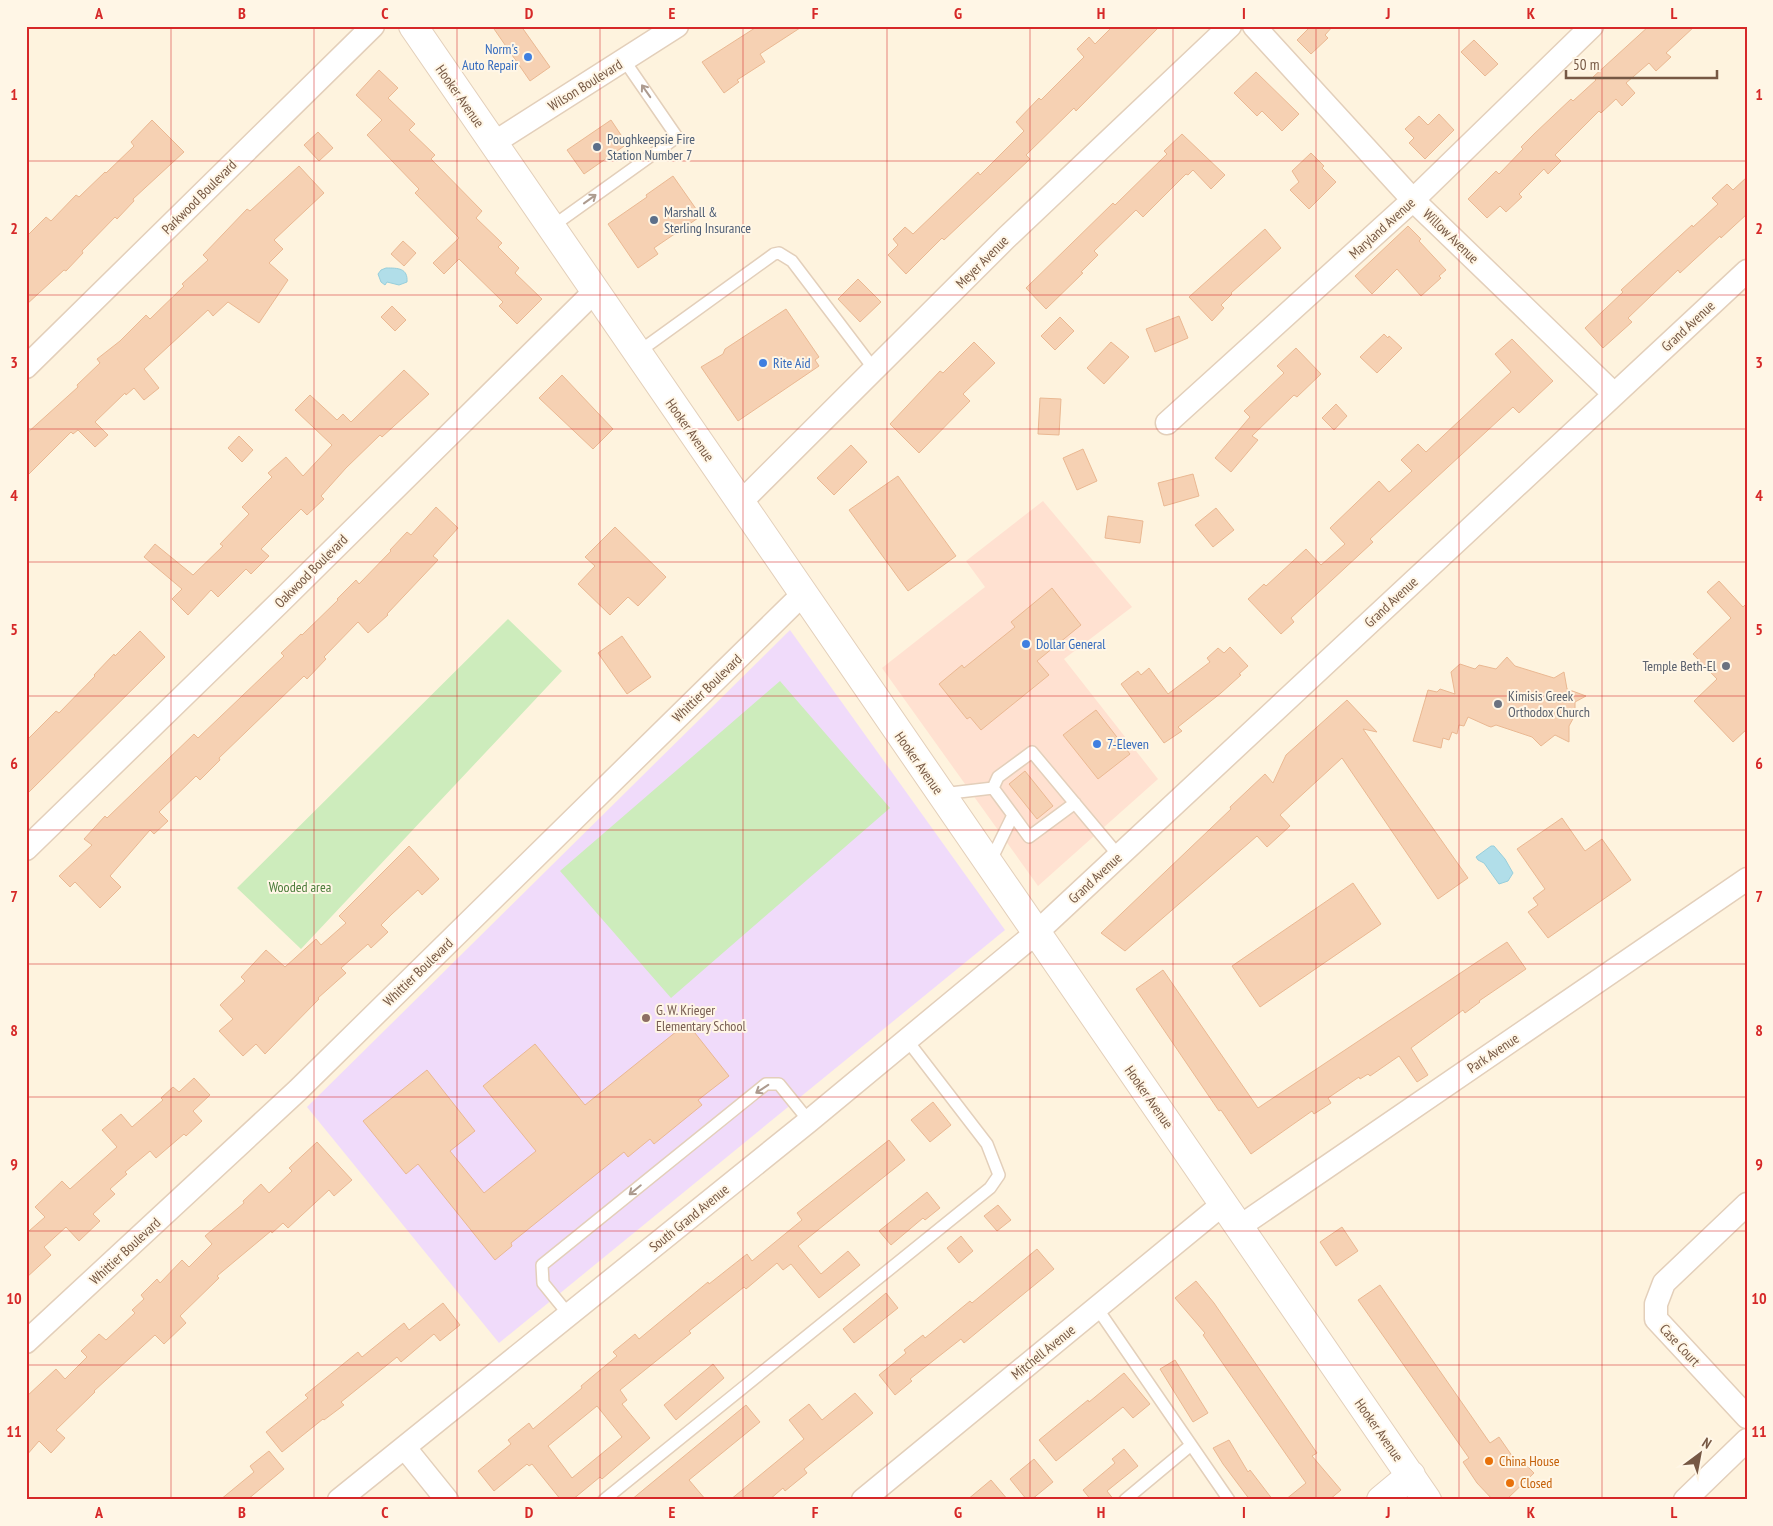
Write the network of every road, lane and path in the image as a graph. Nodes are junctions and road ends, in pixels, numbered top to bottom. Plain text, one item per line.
1 (372, 26) edge
2 (413, 26) edge
3 (677, 26) edge
4 (1230, 26) edge
5 (1254, 26) edge
6 (1592, 26) edge
7 (624, 60) junction
8 (492, 144) junction
9 (1413, 200) junction
10 (550, 228) junction
11 (1747, 271) edge
12 (594, 292) junction
13 (637, 353) junction
14 (26, 367) edge
15 (874, 370) junction
16 (1614, 394) junction
17 (1167, 423) dead end
18 (740, 503) junction
19 (803, 594) junction
20 (993, 788) junction
21 (941, 794) junction
22 (1075, 803) junction
23 (1013, 814) junction
24 (26, 849) edge
25 (1119, 856) junction
26 (989, 864) junction
27 (1747, 879) edge
28 (1036, 933) junction
29 (907, 1040) junction
30 (809, 1121) junction
31 (1223, 1204) junction
32 (1747, 1204) edge
33 (1239, 1227) junction
34 (1097, 1308) junction
35 (569, 1315) junction
36 (26, 1342) edge
37 (1747, 1417) edge
38 (1747, 1440) edge
39 (1191, 1445) junction
40 (405, 1448) junction
41 (1411, 1475) junction
42 (1426, 1499) edge
43 (340, 1500) edge
44 (446, 1500) edge
45 (604, 1500) edge
46 (863, 1500) edge
47 (1124, 1500) edge
48 (1229, 1500) edge
49 (1381, 1500) edge
50 (1685, 1500) edge

1 - 14 street, Parkwood Boulevard
2 - 8 street, Hooker Avenue
3 - 7 street, Wilson Boulevard
4 - 15 street, Meyer Avenue
5 - 9 street, Willow Avenue
6 - 9 street, Maryland Avenue
7 - 8 street, Wilson Boulevard
10 -> 7 lane
8 - 10 street, Hooker Avenue
9 - 16 street, Willow Avenue
9 - 17 street, Maryland Avenue
10 - 12 street, Hooker Avenue
11 - 16 street, Grand Avenue
12 - 13 street, Hooker Avenue
12 - 24 street, Oakwood Boulevard
13 - 15 lane
13 - 18 street, Hooker Avenue
15 - 18 street, Meyer Avenue
16 - 25 street, Grand Avenue
18 - 19 street, Hooker Avenue
19 - 21 street, Hooker Avenue
19 - 36 street, Whittier Boulevard
20 - 21 lane
20 - 22 lane
20 - 23 lane
21 - 26 street, Hooker Avenue
22 - 23 lane
22 - 25 lane
23 - 26 lane
25 - 28 street, Grand Avenue
26 - 28 street, Hooker Avenue
27 - 33 street, Park Avenue
28 - 29 street, South Grand Avenue
28 - 31 street, Hooker Avenue
29 - 30 street, South Grand Avenue
29 - 45 lane
30 - 35 street, South Grand Avenue
30 -> 35 lane
31 - 33 street, Hooker Avenue
31 - 34 street, Mitchell Avenue
32 - 37 street, Case Court
33 - 41 street, Hooker Avenue
34 - 39 lane
34 - 46 street, Mitchell Avenue
35 - 40 street, South Grand Avenue
38 - 50 street
39 - 47 lane
39 - 48 lane
40 - 43 street, South Grand Avenue
40 - 44 street
41 - 42 street, Hooker Avenue
41 - 49 street

